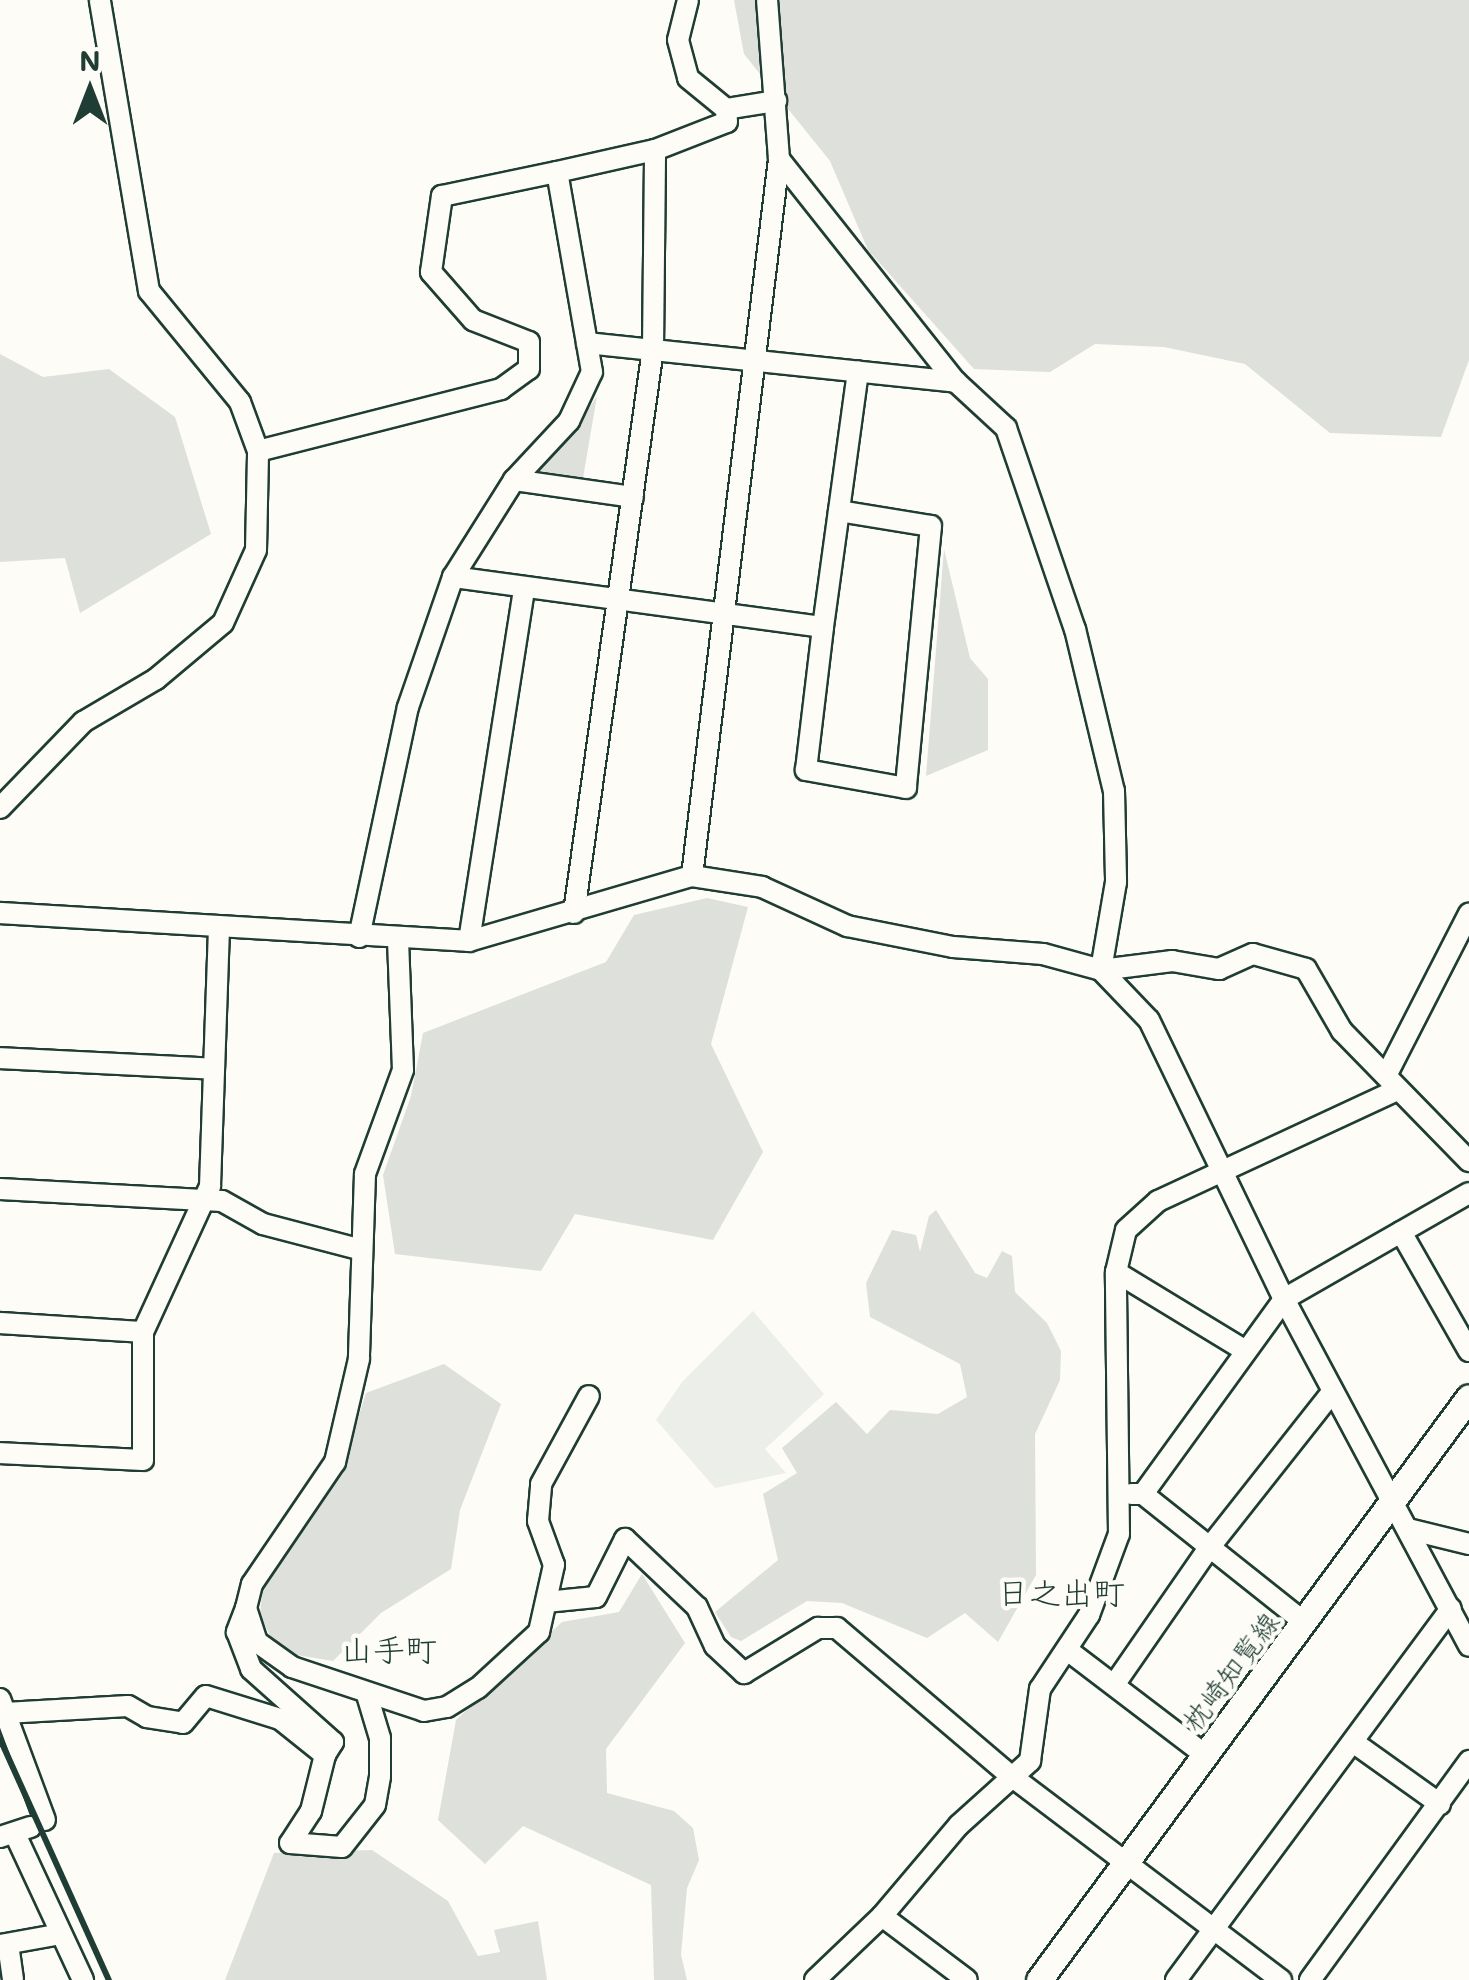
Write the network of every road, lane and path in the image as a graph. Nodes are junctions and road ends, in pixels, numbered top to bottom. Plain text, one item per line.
1 (100, 0) edge
2 (688, 0) edge
3 (767, 0) edge
4 (776, 102) junction
5 (726, 109) junction
6 (655, 150) junction
7 (779, 158) junction
8 (557, 172) junction
9 (588, 343) junction
10 (653, 349) junction
11 (754, 364) junction
12 (858, 371) junction
13 (956, 382) junction
14 (258, 451) junction
15 (514, 480) junction
16 (632, 497) junction
17 (839, 510) junction
18 (452, 577) junction
19 (524, 589) junction
20 (618, 602) junction
21 (725, 614) junction
22 (824, 627) junction
23 (0, 808) edge
24 (692, 876) junction
25 (0, 913) edge
26 (574, 913) junction
27 (1469, 914) edge
28 (220, 928) junction
29 (359, 937) junction
30 (398, 940) junction
31 (469, 942) junction
32 (1101, 970) junction
33 (0, 1058) edge
34 (214, 1069) junction
35 (1392, 1082) junction
36 (1469, 1161) edge
37 (1224, 1168) junction
38 (0, 1189) edge
39 (1469, 1193) edge
40 (208, 1199) junction
41 (1401, 1232) junction
42 (362, 1250) junction
43 (1116, 1272) junction
44 (1284, 1299) junction
45 (0, 1323) edge
46 (143, 1332) junction
47 (1469, 1351) edge
48 (1246, 1352) junction
49 (1332, 1392) junction
50 (589, 1396) dead end
51 (1469, 1397) edge
52 (0, 1453) edge
53 (1143, 1494) junction
54 (1121, 1495) junction
55 (1390, 1504) junction
56 (1408, 1528) junction
57 (1469, 1544) edge
58 (1210, 1548) junction
59 (546, 1602) junction
60 (246, 1608) junction
61 (1450, 1609) junction
62 (1304, 1622) junction
63 (1469, 1646) edge
64 (1070, 1652) junction
65 (1114, 1685) junction
66 (367, 1695) junction
67 (3, 1706) edge
68 (1354, 1742) junction
69 (326, 1755) junction
70 (1205, 1755) junction
71 (1469, 1761) edge
72 (1010, 1775) junction
73 (1440, 1804) junction
74 (22, 1829) edge
75 (1125, 1863) junction
76 (882, 1916) junction
77 (1213, 1928) junction
78 (61, 1934) junction
79 (4, 1945) edge
80 (13, 1980) edge
81 (83, 1980) edge
82 (815, 1980) edge
83 (966, 1980) edge
84 (1039, 1980) edge
85 (1176, 1980) edge
86 (1281, 1980) edge
87 (1310, 1980) edge

1 - 14 street
2 - 5 street
3 - 4 street
4 - 5 street
4 - 7 street
5 - 6 street
6 - 8 street
6 - 10 street
7 - 11 street
7 - 13 street
8 - 9 street
8 - 14 street
9 - 10 street
9 - 15 street
10 - 11 street
10 - 16 street
11 - 12 street
11 - 21 street
12 - 13 street
12 - 17 street
13 - 32 street
14 - 23 street
15 - 16 street
15 - 18 street
16 - 20 street
17 - 22 street
17 - 22 street
18 - 19 street
18 - 29 street
19 - 20 street
19 - 31 street
20 - 21 street
20 - 26 street
21 - 22 street
21 - 24 street
24 - 26 street
24 - 32 street
25 - 28 street
26 - 31 street
27 - 35 street
28 - 29 street
28 - 34 street
29 - 30 street
30 - 31 street
30 - 42 street
32 - 35 street
32 - 37 street
33 - 34 street
34 - 40 street
35 - 36 street
35 - 37 street
37 - 43 street
37 - 44 street
38 - 40 street
39 - 41 street
40 - 42 street
40 - 46 street
41 - 44 street
41 - 47 street
42 - 60 street
43 - 48 street
43 - 54 street
44 - 48 street
44 - 49 street
45 - 46 street
46 - 52 street
48 - 53 street
49 - 55 street
49 - 58 street
50 - 59 street
51 - 55 main road, 枕崎知覧線
53 - 54 street
53 - 58 street
54 - 64 street
55 - 56 street
55 - 62 main road, 枕崎知覧線
56 - 57 street
56 - 61 street
58 - 62 street
58 - 65 street
59 - 66 street
59 - 72 street
60 - 66 street
60 - 69 street
61 - 63 street
61 - 68 street
62 - 70 main road, 枕崎知覧線
64 - 65 street
64 - 72 street
65 - 70 street
66 - 69 street
67 - 69 street
67 - 74 street
68 - 73 street
68 - 77 street
70 - 75 main road, 枕崎知覧線
71 - 73 street
72 - 75 street
72 - 76 street
73 - 87 street
74 - 78 street
75 - 77 street
75 - 84 main road, 枕崎知覧線
76 - 82 street
76 - 83 street
77 - 85 street
77 - 86 street
78 - 79 street
78 - 81 street
79 - 80 street

